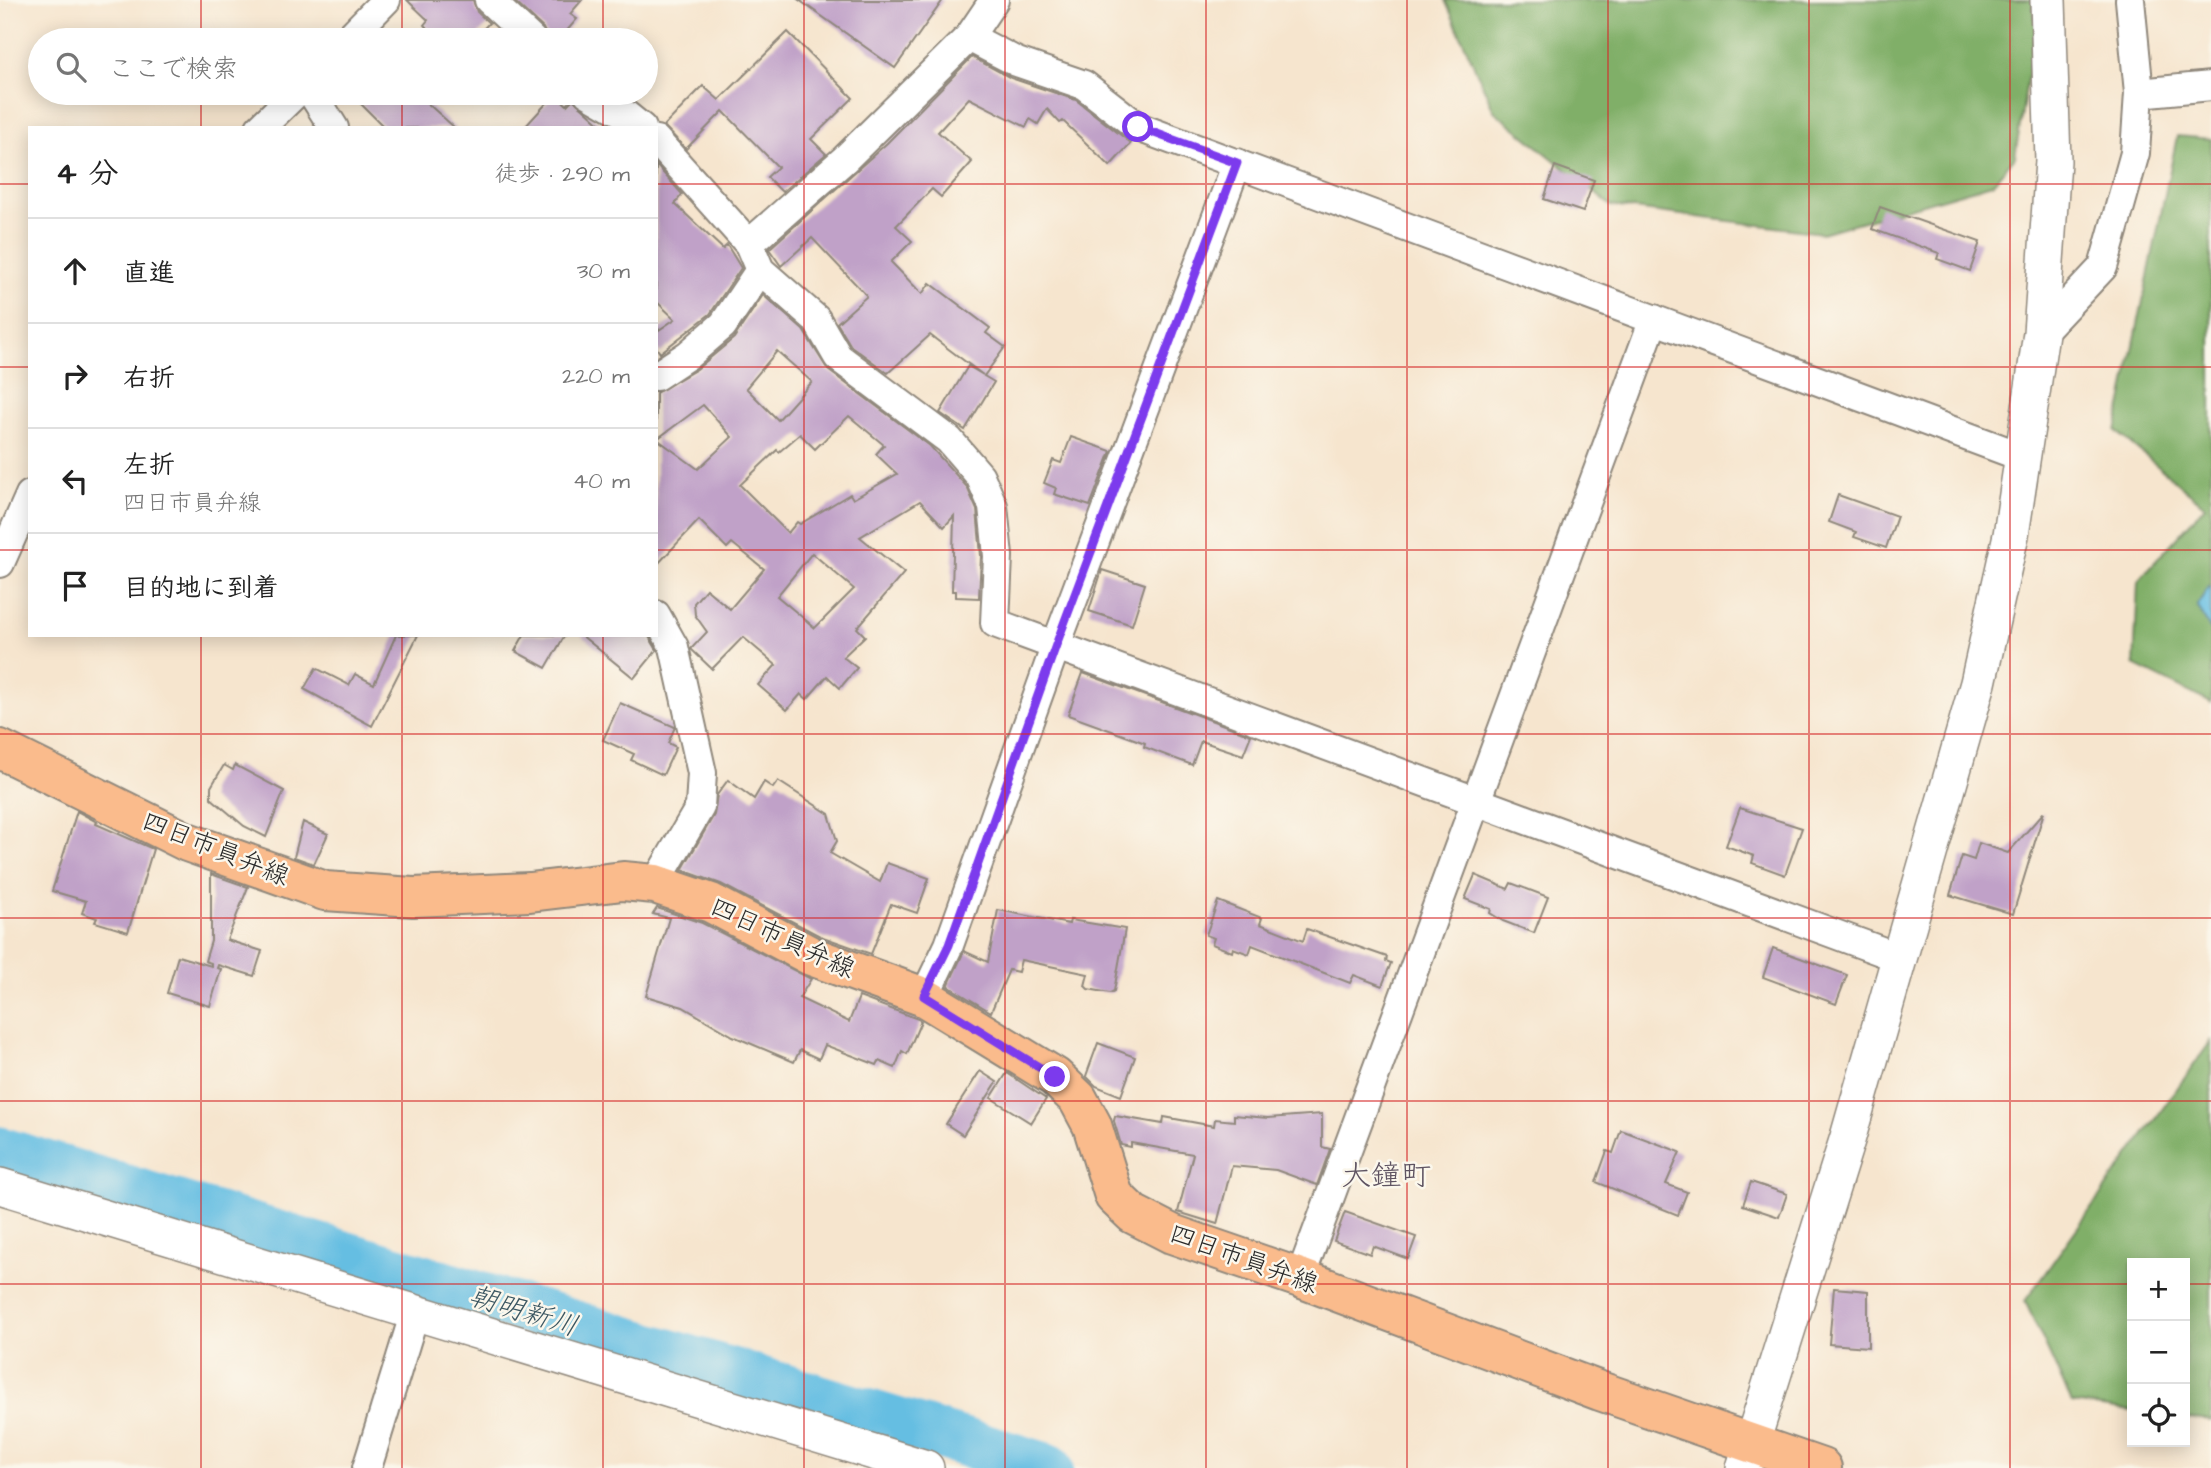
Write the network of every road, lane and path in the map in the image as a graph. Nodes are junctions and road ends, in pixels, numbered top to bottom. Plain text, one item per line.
1 (386, 0) edge
2 (489, 0) edge
3 (994, 0) edge
4 (2048, 0) edge
5 (2130, 0) edge
6 (359, 28) edge
7 (519, 28) edge
8 (969, 37) junction
9 (2211, 86) edge
10 (2139, 93) junction
11 (284, 105) edge
12 (320, 105) edge
13 (609, 105) edge
14 (262, 126) edge
15 (333, 126) edge
16 (640, 126) edge
17 (658, 142) edge
18 (1237, 163) junction
19 (749, 244) junction
20 (760, 270) junction
21 (1654, 319) junction
22 (2041, 333) junction
23 (658, 375) edge
24 (2025, 458) junction
25 (28, 500) edge
26 (0, 563) edge
27 (658, 619) edge
28 (1056, 645) junction
29 (0, 749) edge
30 (1476, 799) junction
31 (655, 884) junction
32 (1897, 957) junction
33 (924, 996) junction
34 (0, 1186) edge
35 (1300, 1278) junction
36 (415, 1312) junction
37 (1748, 1456) edge
38 (367, 1468) edge
39 (926, 1468) edge
40 (1822, 1468) edge

1 - 6 street
2 - 7 street
3 - 8 street
4 - 22 street
5 - 10 street
8 - 18 street
8 - 19 street
9 - 10 street
10 - 22 street
11 - 14 street
12 - 15 street
13 - 16 street
17 - 19 street
18 - 21 street
18 - 28 street
19 - 20 street
20 - 23 street
20 - 28 street
21 - 24 street
21 - 30 street
22 - 24 street
24 - 32 street
25 - 26 street
27 - 31 street
28 - 30 street
28 - 33 street
29 - 31 main road, 四日市員弁線
30 - 32 street
30 - 35 street
31 - 33 main road, 四日市員弁線
32 - 37 street
33 - 35 main road, 四日市員弁線
34 - 36 street
35 - 37 main road, 四日市員弁線
36 - 38 street
36 - 39 street
37 - 40 main road, 四日市員弁線

